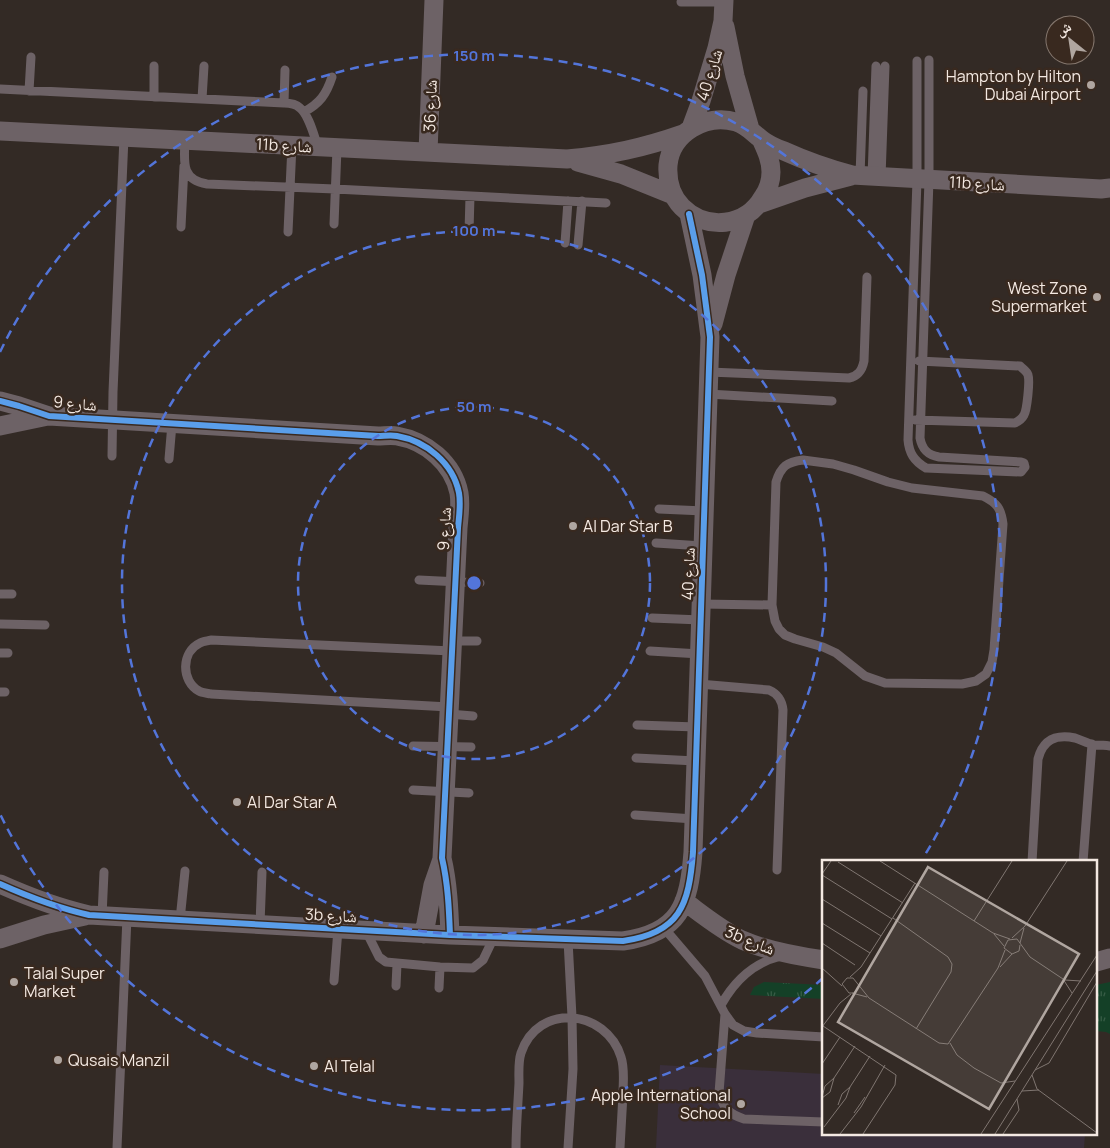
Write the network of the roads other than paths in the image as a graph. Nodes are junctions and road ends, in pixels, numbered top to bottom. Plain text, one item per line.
1 (434, 0) edge
2 (681, 2) dead end
3 (724, 8) edge
4 (31, 57) dead end
5 (929, 60) dead end
6 (918, 61) dead end
7 (154, 66) dead end
8 (204, 66) dead end
9 (881, 66) dead end
10 (286, 70) dead end
11 (332, 77) dead end
12 (0, 89) edge
13 (28, 91) junction
14 (863, 91) dead end
15 (154, 97) junction
16 (202, 99) junction
17 (284, 103) junction
18 (304, 112) junction
19 (0, 131) edge
20 (687, 131) junction
21 (756, 134) junction
22 (124, 137) junction
23 (185, 141) junction
24 (292, 145) junction
25 (327, 147) junction
26 (428, 152) junction
27 (568, 159) junction
28 (184, 164) junction
29 (866, 176) junction
30 (923, 180) junction
31 (290, 188) junction
32 (335, 189) junction
33 (1107, 190) edge
34 (673, 195) junction
35 (470, 196) junction
36 (568, 201) junction
37 (582, 201) junction
38 (606, 203) dead end
39 (753, 210) junction
40 (689, 214) junction
41 (334, 224) dead end
42 (181, 227) dead end
43 (288, 232) dead end
44 (469, 232) dead end
45 (565, 244) dead end
46 (578, 245) dead end
47 (867, 277) dead end
48 (710, 337) junction
49 (922, 361) junction
50 (911, 362) junction
51 (709, 372) junction
52 (708, 394) junction
53 (0, 401) edge
54 (832, 401) dead end
55 (50, 416) junction
56 (112, 420) junction
57 (909, 420) junction
58 (920, 420) junction
59 (172, 424) junction
60 (0, 426) edge
61 (112, 456) dead end
62 (169, 459) dead end
63 (659, 510) dead end
64 (704, 512) junction
65 (656, 543) dead end
66 (703, 546) junction
67 (420, 580) dead end
68 (455, 582) junction
69 (480, 583) dead end
70 (0, 594) edge
71 (12, 594) dead end
72 (772, 605) junction
73 (701, 612) junction
74 (652, 618) dead end
75 (0, 624) edge
76 (45, 625) dead end
77 (477, 642) dead end
78 (452, 646) junction
79 (650, 651) dead end
80 (700, 654) junction
81 (699, 684) junction
82 (449, 710) junction
83 (473, 716) dead end
84 (637, 725) dead end
85 (697, 727) junction
86 (1092, 744) junction
87 (413, 746) dead end
88 (1110, 746) edge
89 (448, 747) junction
90 (471, 747) dead end
91 (636, 758) dead end
92 (696, 761) junction
93 (413, 790) dead end
94 (445, 791) junction
95 (469, 793) dead end
96 (635, 815) dead end
97 (694, 819) junction
98 (442, 858) junction
99 (1032, 860) edge
100 (1084, 860) edge
101 (777, 870) dead end
102 (184, 871) dead end
103 (104, 872) dead end
104 (262, 872) dead end
105 (0, 884) edge
106 (684, 901) junction
107 (96, 915) junction
108 (127, 917) junction
109 (180, 920) junction
110 (260, 924) junction
111 (664, 928) junction
112 (338, 929) junction
113 (366, 930) junction
114 (424, 934) junction
115 (450, 935) junction
116 (494, 937) junction
117 (0, 939) edge
118 (568, 940) junction
119 (789, 954) junction
120 (822, 960) edge
121 (397, 964) junction
122 (440, 967) junction
123 (334, 981) dead end
124 (396, 986) dead end
125 (439, 988) dead end
126 (720, 1005) junction
127 (725, 1014) junction
128 (572, 1017) junction
129 (822, 1037) edge
130 (822, 1122) edge
131 (117, 1148) edge
132 (516, 1148) edge
133 (568, 1148) edge
134 (620, 1148) edge

1 - 26 street, شارع 36
2 - 3 lane
3 - 20 street, شارع 40
3 - 21 street, شارع 40
4 - 13 lane
5 - 30 lane
6 - 30 lane
7 - 15 lane
8 - 16 lane
9 - 29 lane
10 - 17 lane
11 - 18 lane
12 - 13 lane
13 - 15 lane
14 - 29 lane
15 - 16 lane
16 - 17 lane
17 - 18 lane
18 - 25 lane
19 - 22 street, 11b شارع
20 - 21 street
20 - 27 street, 11b شارع
20 - 34 street
21 - 29 street, 11b شارع
21 - 39 street
22 - 23 street, 11b شارع
22 - 56 lane
23 - 24 street, 11b شارع
23 - 28 lane
24 - 25 street, 11b شارع
24 - 31 lane
25 - 26 street, 11b شارع
25 - 32 lane
26 - 27 street, 11b شارع
27 - 34 street, 11b شارع
28 - 31 lane
28 - 42 lane
29 - 30 street, 11b شارع
29 - 39 street, 11b شارع
30 - 33 street, 11b شارع
30 - 49 lane
30 - 50 lane
31 - 32 lane
31 - 43 lane
32 - 35 lane
32 - 41 lane
34 - 40 street
35 - 36 lane
35 - 44 lane
36 - 37 lane
36 - 45 lane
37 - 38 lane
37 - 46 lane
39 - 40 street
39 - 48 street, شارع 40
40 - 48 street, شارع 40
47 - 51 lane
48 - 51 street, شارع 40
49 - 50 lane
49 - 58 lane
49 - 58 lane
50 - 57 lane
51 - 52 street, شارع 40
52 - 54 lane
52 - 64 street, شارع 40
53 - 55 street, شارع 9
55 - 56 street, شارع 9
55 - 60 street, شارع 9
56 - 59 street, شارع 9
56 - 61 lane
57 - 58 lane
57 - 58 lane
59 - 62 lane
59 - 68 street, شارع 9
63 - 64 lane
64 - 66 street, شارع 40
65 - 66 lane
66 - 73 street, شارع 40
67 - 68 lane
68 - 69 lane
68 - 78 street, شارع 9
70 - 71 lane
72 - 72 lane
72 - 73 lane
73 - 74 lane
73 - 80 street, شارع 40
75 - 76 lane
77 - 78 lane
78 - 82 street, شارع 9
78 - 82 lane
79 - 80 lane
80 - 81 street, شارع 40
81 - 85 street, شارع 40
81 - 101 lane
82 - 83 lane
82 - 89 street, شارع 9
84 - 85 lane
85 - 92 street, شارع 40
86 - 88 lane
86 - 99 lane
86 - 100 lane
87 - 89 lane
89 - 90 lane
89 - 94 street, شارع 9
91 - 92 lane
92 - 97 street, شارع 40
93 - 94 lane
94 - 95 lane
94 - 98 street, شارع 9
96 - 97 lane
97 - 106 street, شارع 40
98 - 114 street, شارع 9
98 - 115 street, شارع 9
102 - 109 lane
103 - 107 lane
104 - 110 lane
105 - 107 street, 3b شارع
106 - 111 street, شارع 40
106 - 119 street, 3b شارع
107 - 108 street, 3b شارع
107 - 117 street, 3b شارع
108 - 109 street, 3b شارع
108 - 131 lane
109 - 110 street, 3b شارع
110 - 112 street, 3b شارع
111 - 118 street, 3b شارع
111 - 126 lane
112 - 113 street, 3b شارع
112 - 123 lane
113 - 114 street, 3b شارع
113 - 121 lane
114 - 115 street, 3b شارع
115 - 116 street, 3b شارع
116 - 118 street, 3b شارع
116 - 122 lane
118 - 128 lane
119 - 120 street, 3b شارع
119 - 126 lane
121 - 122 lane
121 - 124 lane
122 - 125 lane
126 - 127 lane
127 - 129 lane
127 - 130 lane
128 - 132 lane
128 - 133 lane
128 - 134 lane

